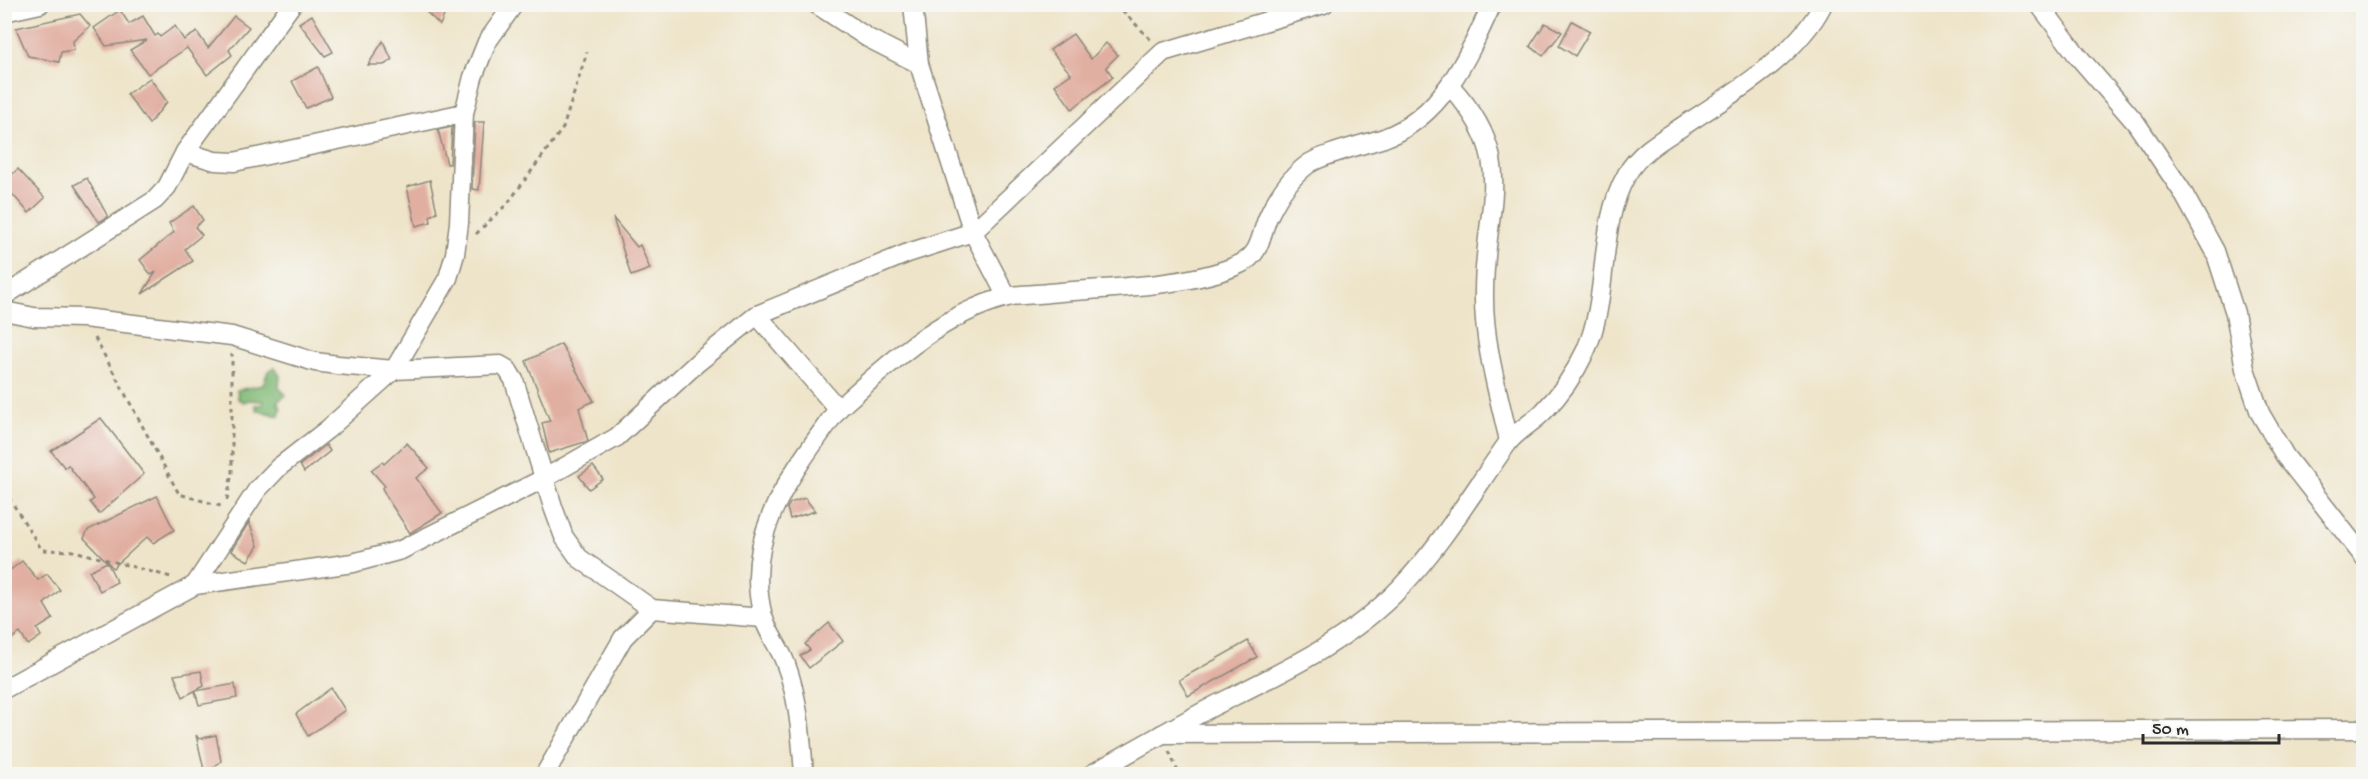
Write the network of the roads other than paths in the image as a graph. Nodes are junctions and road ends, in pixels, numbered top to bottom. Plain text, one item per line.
1 (40, 4) edge
2 (292, 4) edge
3 (514, 4) edge
4 (816, 4) edge
5 (913, 4) edge
6 (1324, 4) edge
7 (1492, 4) edge
8 (1823, 4) edge
9 (2039, 4) edge
10 (4, 12) edge
11 (919, 64) junction
12 (1450, 86) junction
13 (464, 113) junction
14 (185, 152) junction
15 (974, 232) junction
16 (4, 296) edge
17 (1007, 297) junction
18 (4, 311) edge
19 (757, 315) junction
20 (394, 370) junction
21 (838, 409) junction
22 (1509, 441) junction
23 (545, 478) junction
24 (2364, 557) edge
25 (195, 585) junction
26 (652, 609) junction
27 (763, 618) junction
28 (4, 689) edge
29 (2364, 729) edge
30 (1162, 734) junction
31 (545, 774) edge
32 (804, 774) edge
33 (1092, 774) edge

1 - 10 street
2 - 14 street
3 - 13 street
4 - 11 street
5 - 11 street
6 - 15 street
7 - 12 street
8 - 22 street
9 - 24 street
11 - 15 street
12 - 17 street
12 - 22 street
13 - 14 street
13 - 20 street
14 - 16 street
15 - 17 street
15 - 19 street
17 - 21 street
18 - 20 street
19 - 21 street
19 - 23 street
20 - 23 street
20 - 25 street
21 - 27 street
22 - 30 street
23 - 25 street
23 - 26 street
25 - 28 street
26 - 27 street
26 - 31 street
27 - 32 street
29 - 30 street
30 - 33 street

